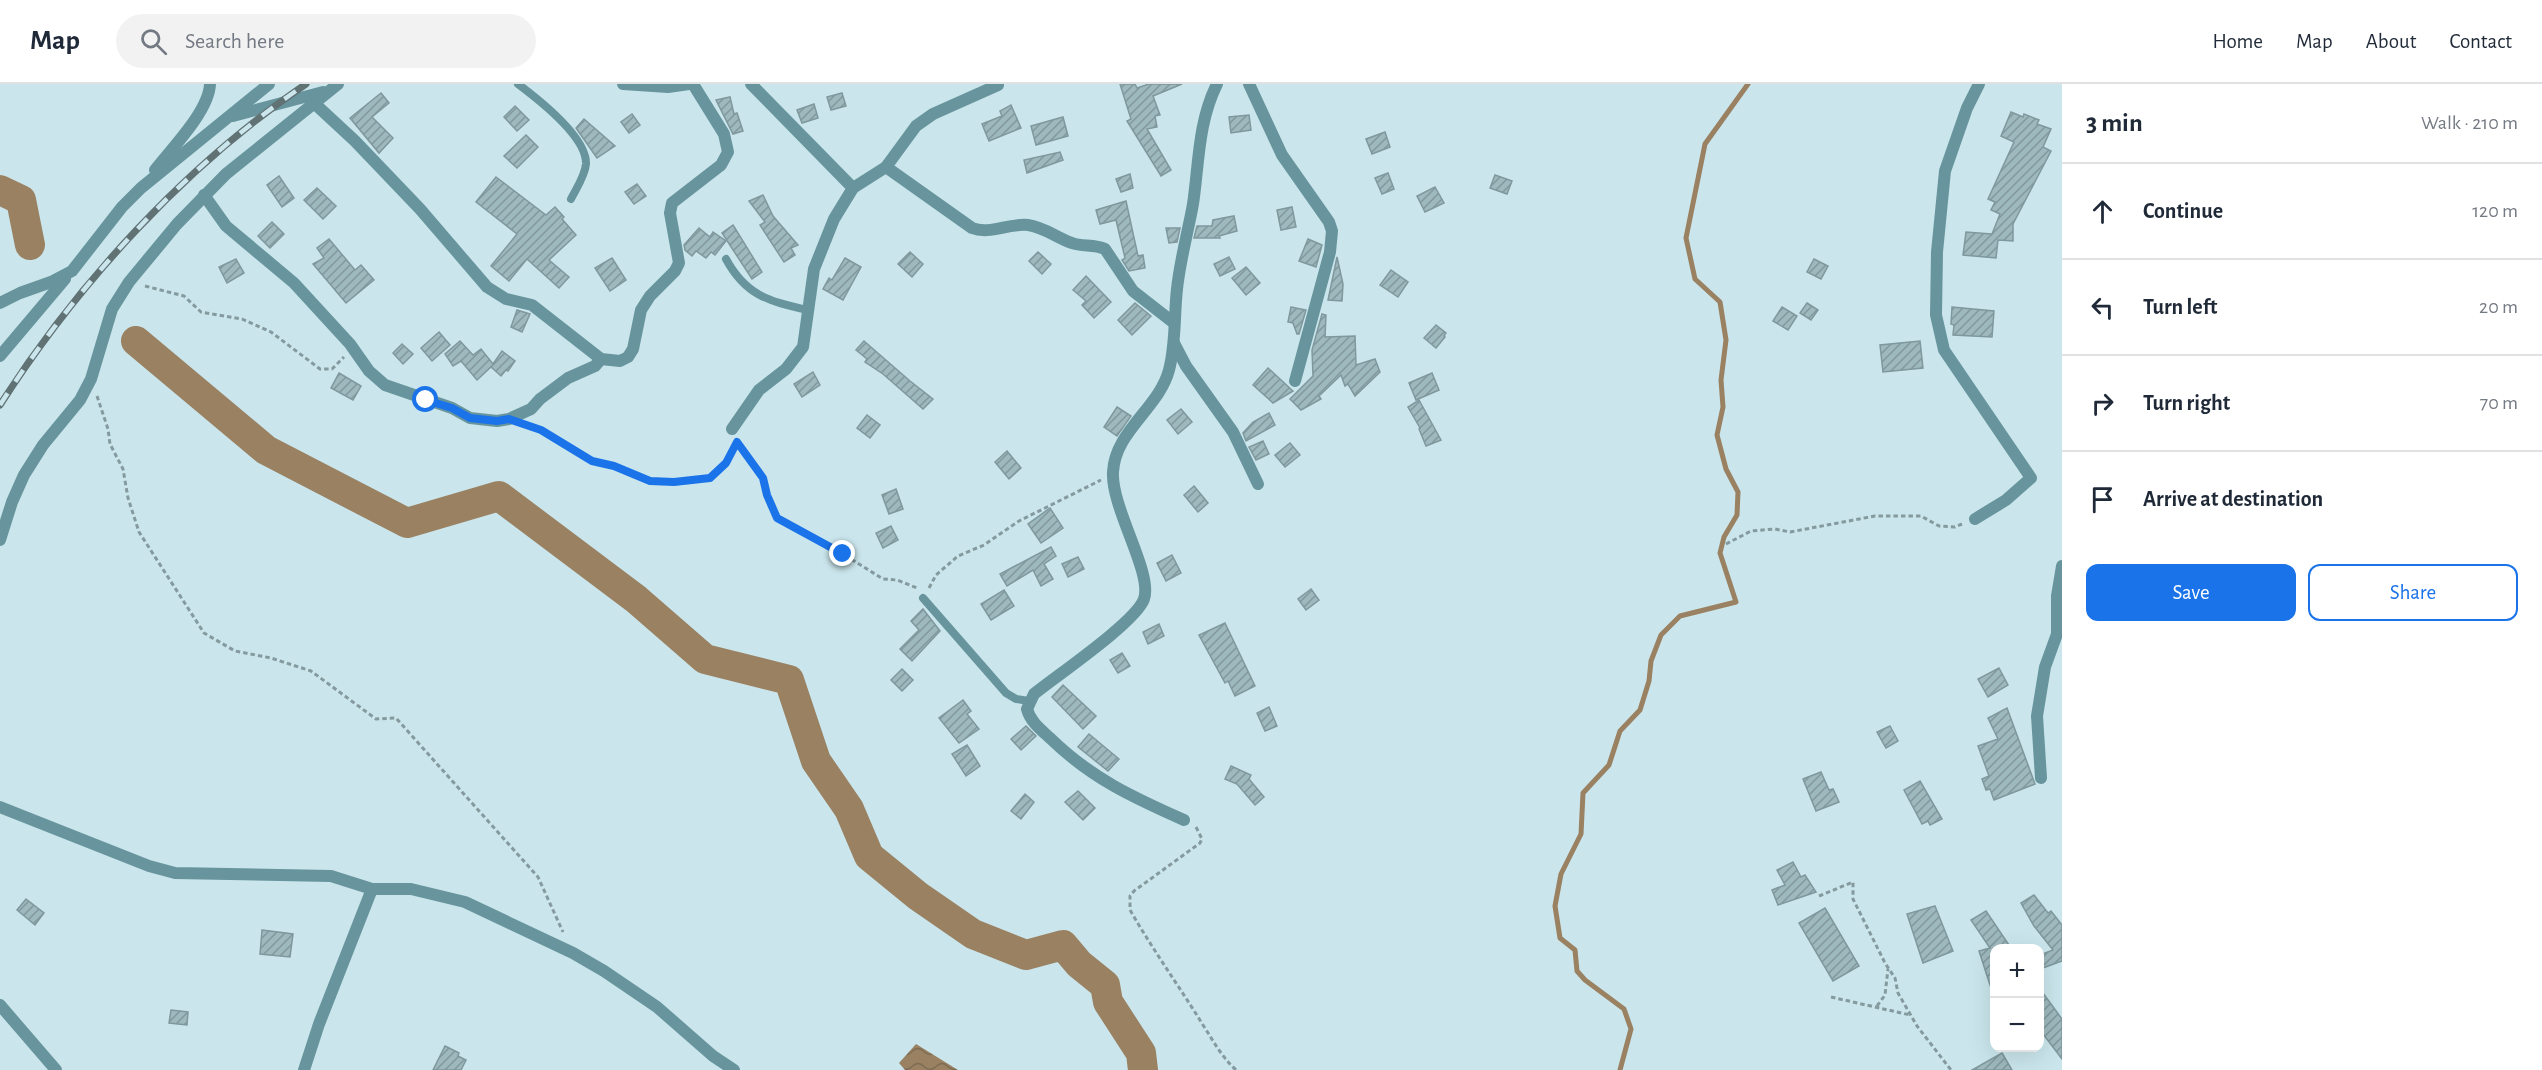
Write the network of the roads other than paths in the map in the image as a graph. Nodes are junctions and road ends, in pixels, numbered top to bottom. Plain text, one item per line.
1 (210, 84) edge
2 (269, 84) edge
3 (518, 84) edge
4 (622, 84) edge
5 (689, 84) edge
6 (693, 84) edge
7 (752, 84) edge
8 (982, 84) edge
9 (1217, 84) edge
10 (1249, 84) edge
11 (1979, 84) edge
12 (1001, 85) edge
13 (334, 87) edge
14 (314, 104) junction
15 (226, 118) junction
16 (886, 167) junction
17 (141, 188) junction
18 (853, 188) junction
19 (204, 195) junction
20 (572, 199) dead end
21 (726, 259) dead end
22 (72, 271) junction
23 (0, 303) edge
24 (807, 310) junction
25 (1174, 323) junction
26 (1173, 342) junction
27 (0, 356) edge
28 (601, 359) junction
29 (1295, 381) dead end
30 (732, 429) road end
31 (1258, 484) dead end
32 (1975, 519) road end
33 (0, 540) edge
34 (2062, 566) edge
35 (923, 598) road end
36 (1029, 701) junction
37 (2041, 778) dead end
38 (0, 807) edge
39 (1184, 820) road end
40 (372, 889) junction
41 (0, 1005) edge
42 (56, 1070) edge
43 (304, 1070) edge
44 (734, 1070) edge

1 - 17 street
2 - 15 street
3 - 20 lane
4 - 5 street
6 - 28 street
7 - 18 street
8 - 12 street
9 - 25 street
10 - 29 street
11 - 32 street
12 - 16 street
13 - 14 street
13 - 15 street
14 - 19 street
14 - 28 street
15 - 17 street
16 - 18 street
16 - 25 street
17 - 22 street
18 - 24 street
19 - 28 street
19 - 33 street
21 - 24 lane
22 - 23 street
22 - 27 street
24 - 30 street
25 - 26 street
26 - 31 street
26 - 36 street
34 - 37 street
35 - 36 lane
36 - 39 street
38 - 40 street
40 - 43 street
40 - 44 street
41 - 42 street

